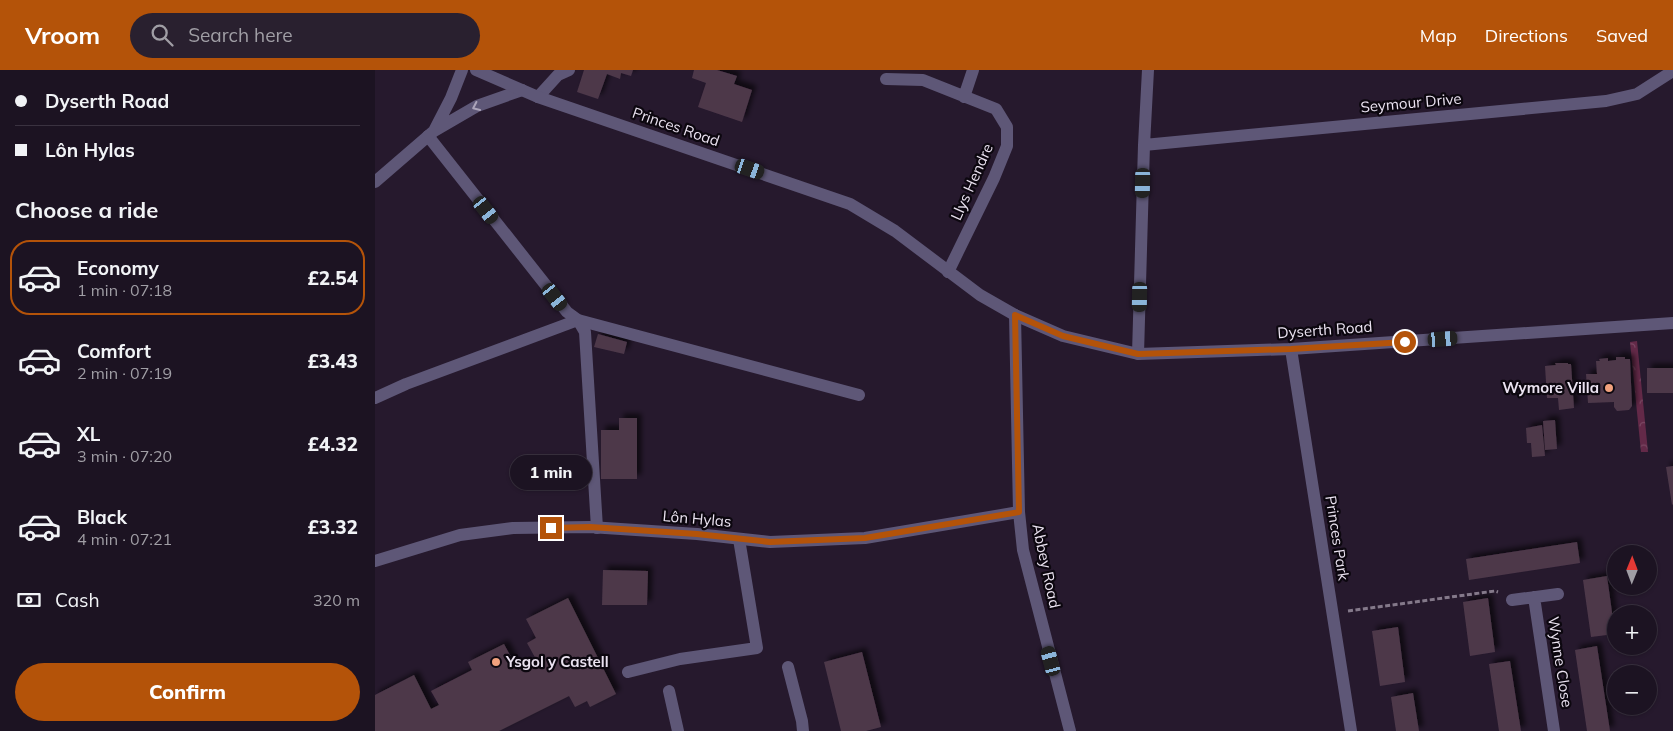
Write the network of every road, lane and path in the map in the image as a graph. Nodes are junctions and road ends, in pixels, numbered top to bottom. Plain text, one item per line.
1 (462, 70) edge
2 (476, 70) edge
3 (569, 70) edge
4 (973, 70) edge
5 (1148, 70) edge
6 (1673, 71) edge
7 (886, 79) dead end
8 (522, 90) junction
9 (538, 97) junction
10 (964, 97) junction
11 (431, 133) junction
12 (1144, 145) junction
13 (375, 182) edge
14 (948, 272) junction
15 (1015, 315) junction
16 (578, 320) junction
17 (1673, 322) edge
18 (1291, 349) junction
19 (1138, 354) junction
20 (859, 395) dead end
21 (375, 398) edge
22 (1019, 512) junction
23 (597, 528) junction
24 (739, 539) junction
25 (375, 561) edge
26 (1558, 594) dead end
27 (1534, 597) junction
28 (1512, 600) joint
29 (1333, 613) junction
30 (787, 667) dead end
31 (628, 672) dead end
32 (669, 690) dead end
33 (678, 731) edge
34 (803, 731) edge
35 (1070, 731) edge
36 (1351, 731) edge
37 (1554, 731) edge

1 - 11 street
2 - 8 street, Princes Road
3 - 9 street
4 - 10 street
5 - 12 street
6 - 12 street, Seymour Drive
7 - 10 street, Llys Hendre
8 - 9 street, Princes Road
8 -> 11 street
9 - 14 street, Princes Road
10 - 14 street, Llys Hendre
11 - 13 street
11 - 16 street
12 - 19 street
14 - 15 street, Princes Road
15 - 19 street, Dyserth Road
15 - 22 street, Abbey Road
16 - 20 street
16 - 21 street
16 - 23 street
17 - 18 street, Dyserth Road
18 - 19 street, Dyserth Road
18 - 29 street, Princes Park
22 - 24 street, Lôn Hylas
22 - 35 street, Abbey Road
23 - 24 street, Lôn Hylas
23 - 25 street, Lôn Hylas
24 - 31 street
26 - 27 street, Wynne Close
27 - 28 street, Wynne Close
27 - 37 street, Wynne Close
28 - 29 path
29 - 36 street, Princes Park
30 - 34 street
32 - 33 street

